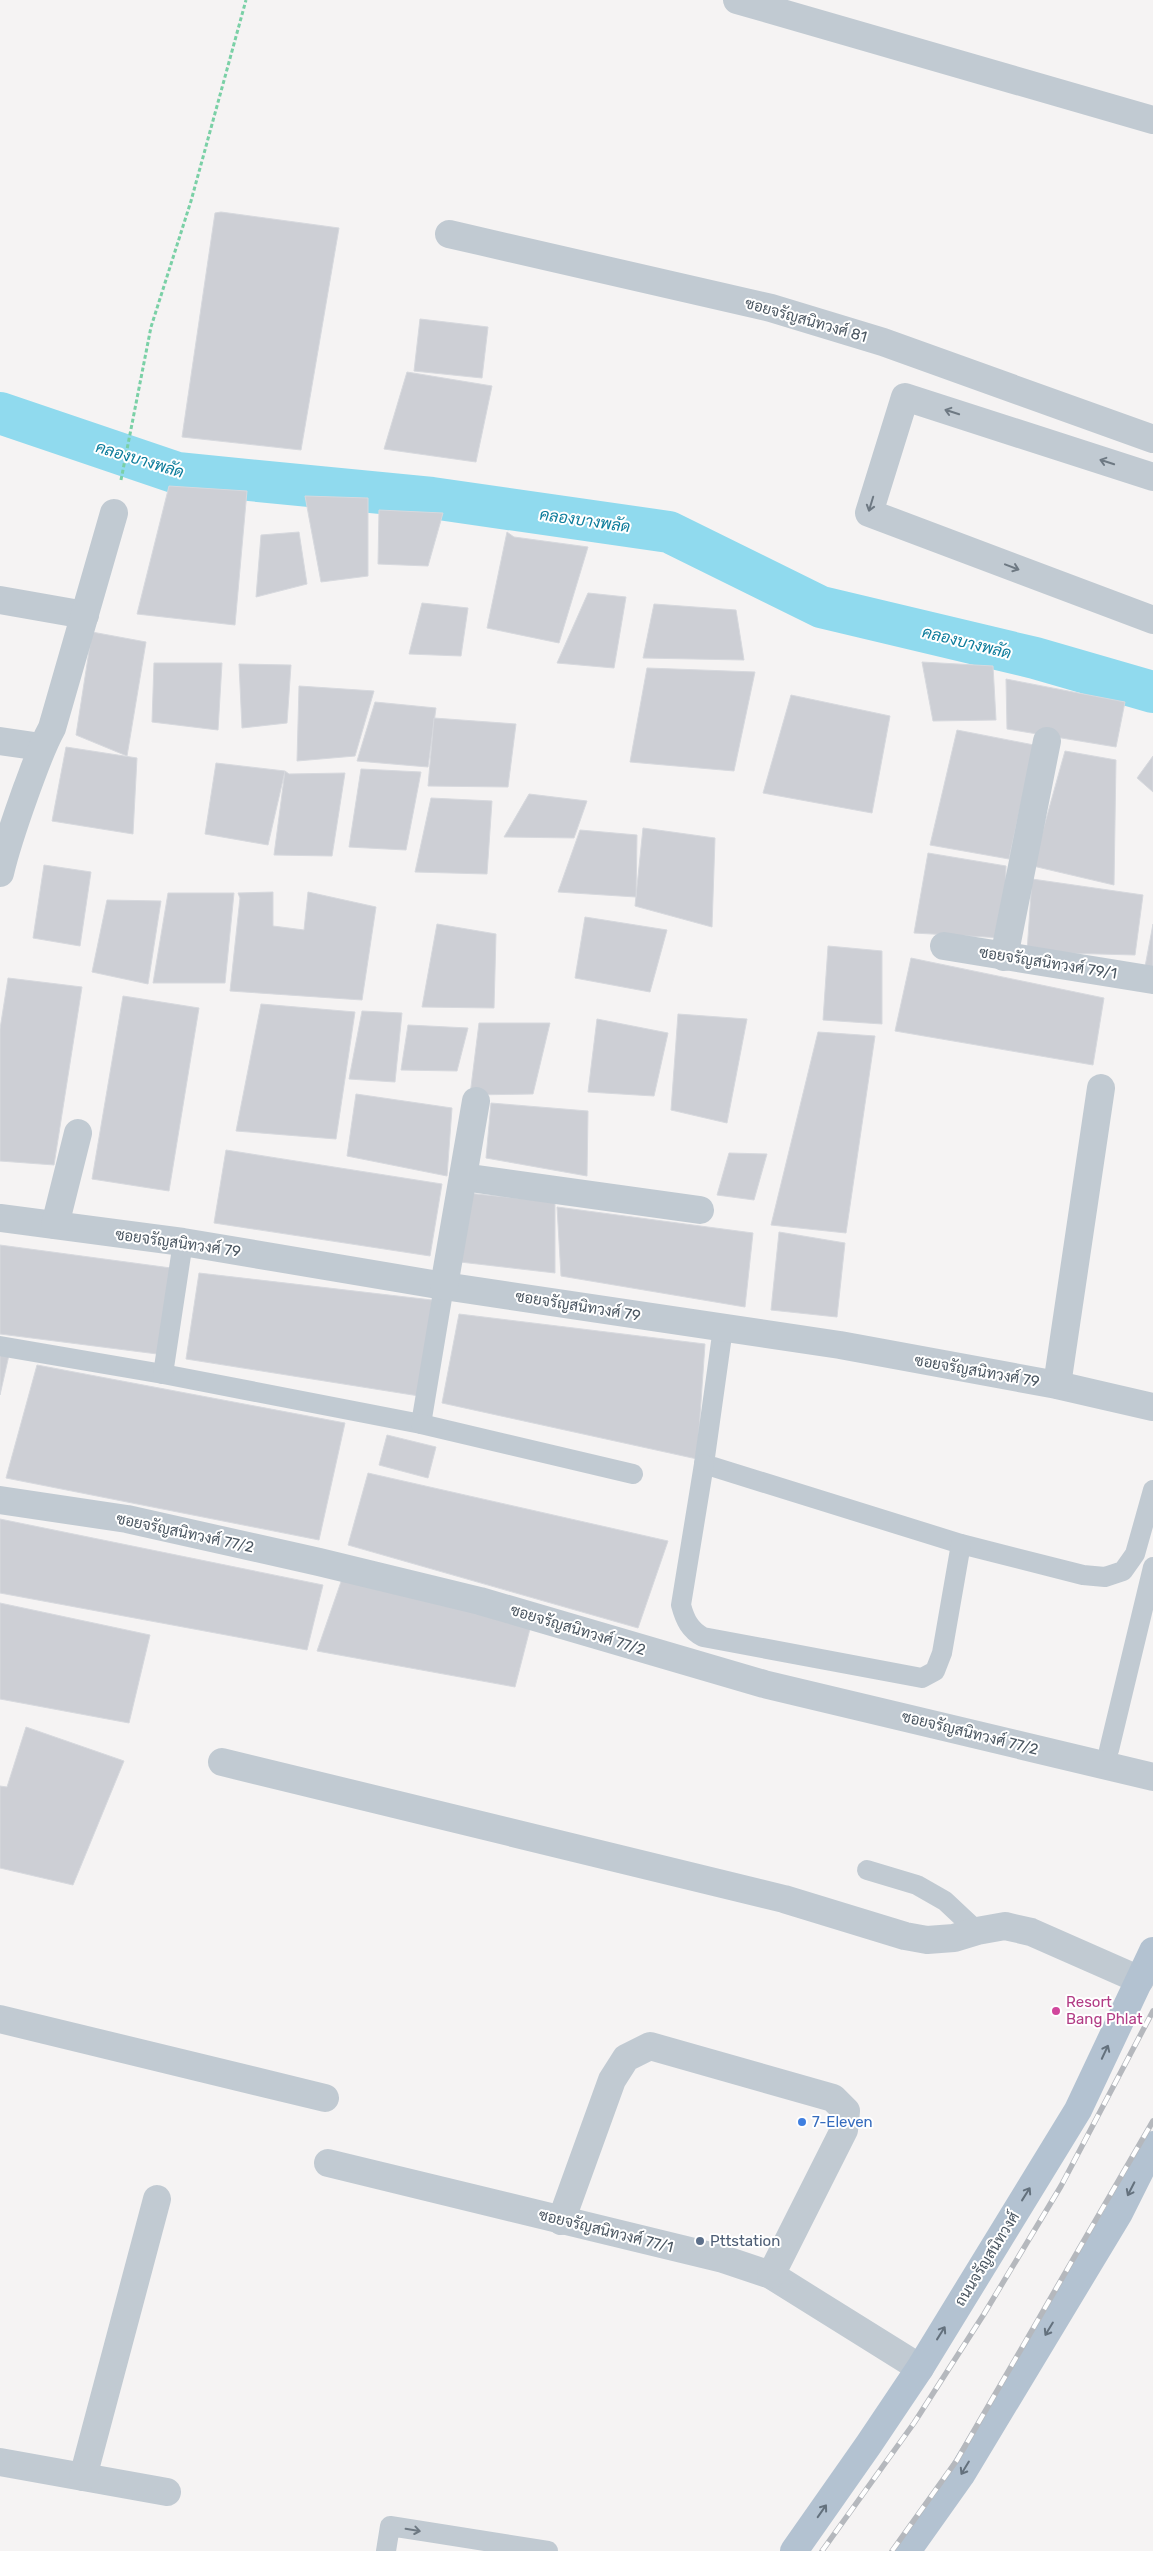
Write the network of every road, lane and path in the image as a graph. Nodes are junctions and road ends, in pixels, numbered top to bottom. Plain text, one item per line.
1 (246, 0) edge
2 (737, 0) edge
3 (1153, 120) edge
4 (449, 234) dead end
5 (1153, 439) edge
6 (121, 478) dead end
7 (1153, 478) edge
8 (114, 513) dead end
9 (0, 600) edge
10 (84, 615) junction
11 (1153, 620) edge
12 (0, 741) edge
13 (1047, 741) dead end
14 (37, 759) junction
15 (0, 872) edge
16 (944, 946) dead end
17 (1004, 956) junction
18 (1153, 980) edge
19 (1101, 1088) dead end
20 (476, 1101) dead end
21 (78, 1133) dead end
22 (463, 1178) junction
23 (700, 1210) dead end
24 (0, 1218) edge
25 (55, 1225) junction
26 (183, 1242) junction
27 (444, 1286) junction
28 (723, 1328) junction
29 (0, 1346) edge
30 (163, 1374) junction
31 (1057, 1385) junction
32 (1153, 1406) edge
33 (421, 1424) junction
34 (704, 1464) junction
35 (633, 1474) dead end
36 (1153, 1490) edge
37 (0, 1500) edge
38 (961, 1544) junction
39 (1135, 1554) junction
40 (1153, 1564) edge
41 (1153, 1568) edge
42 (1149, 1601) edge
43 (1109, 1750) dead end
44 (222, 1762) dead end
45 (1153, 1777) edge
46 (867, 1870) dead end
47 (976, 1931) junction
48 (1153, 1951) edge
49 (1140, 1980) junction
50 (0, 2019) edge
51 (325, 2098) dead end
52 (1153, 2145) edge
53 (328, 2163) dead end
54 (157, 2199) dead end
55 (561, 2221) junction
56 (771, 2276) junction
57 (920, 2368) junction
58 (0, 2462) edge
59 (83, 2477) junction
60 (167, 2492) dead end
61 (386, 2551) edge
62 (548, 2551) edge
63 (794, 2551) edge
64 (907, 2551) edge

1 - 6 path
2 - 3 street
4 - 5 street, ซอยจรัญสนิทวงศ์ 81
7 -> 11 street
8 - 10 street
9 - 10 street
10 - 14 street
12 - 14 street
13 - 17 street
14 - 15 street
16 - 17 street, ซอยจรัญสนิทวงศ์ 79/1
17 - 18 street, ซอยจรัญสนิทวงศ์ 79/1
19 - 31 street
20 - 22 street
21 - 25 street
22 - 23 street
22 - 27 street
24 - 25 street, ซอยจรัญสนิทวงศ์ 79
25 - 26 street, ซอยจรัญสนิทวงศ์ 79
26 - 27 street, ซอยจรัญสนิทวงศ์ 79
26 - 30 lane
27 - 28 street, ซอยจรัญสนิทวงศ์ 79
27 - 33 lane
28 - 31 street, ซอยจรัญสนิทวงศ์ 79
28 - 34 lane
29 - 30 lane
30 - 33 lane
31 - 32 street, ซอยจรัญสนิทวงศ์ 79
33 - 35 lane
34 - 38 lane
34 - 38 lane
36 - 39 lane
37 - 45 street, ซอยจรัญสนิทวงศ์ 77/2
38 - 39 lane
39 - 40 lane
41 - 42 lane
42 - 43 lane
44 - 47 street
46 - 47 lane
47 - 49 street
48 - 49 main road, ถนนจรัญสนิทวงศ์
57 -> 49 main road, ถนนจรัญสนิทวงศ์
50 - 51 street
52 -> 64 main road
53 - 55 street, ซอยจรัญสนิทวงศ์ 77/1
54 - 59 street
55 - 56 street, ซอยจรัญสนิทวงศ์ 77/1
55 - 56 street
56 - 57 street, ซอยจรัญสนิทวงศ์ 77/1
63 -> 57 main road, ถนนจรัญสนิทวงศ์
58 - 59 street
59 - 60 street
61 -> 62 lane

